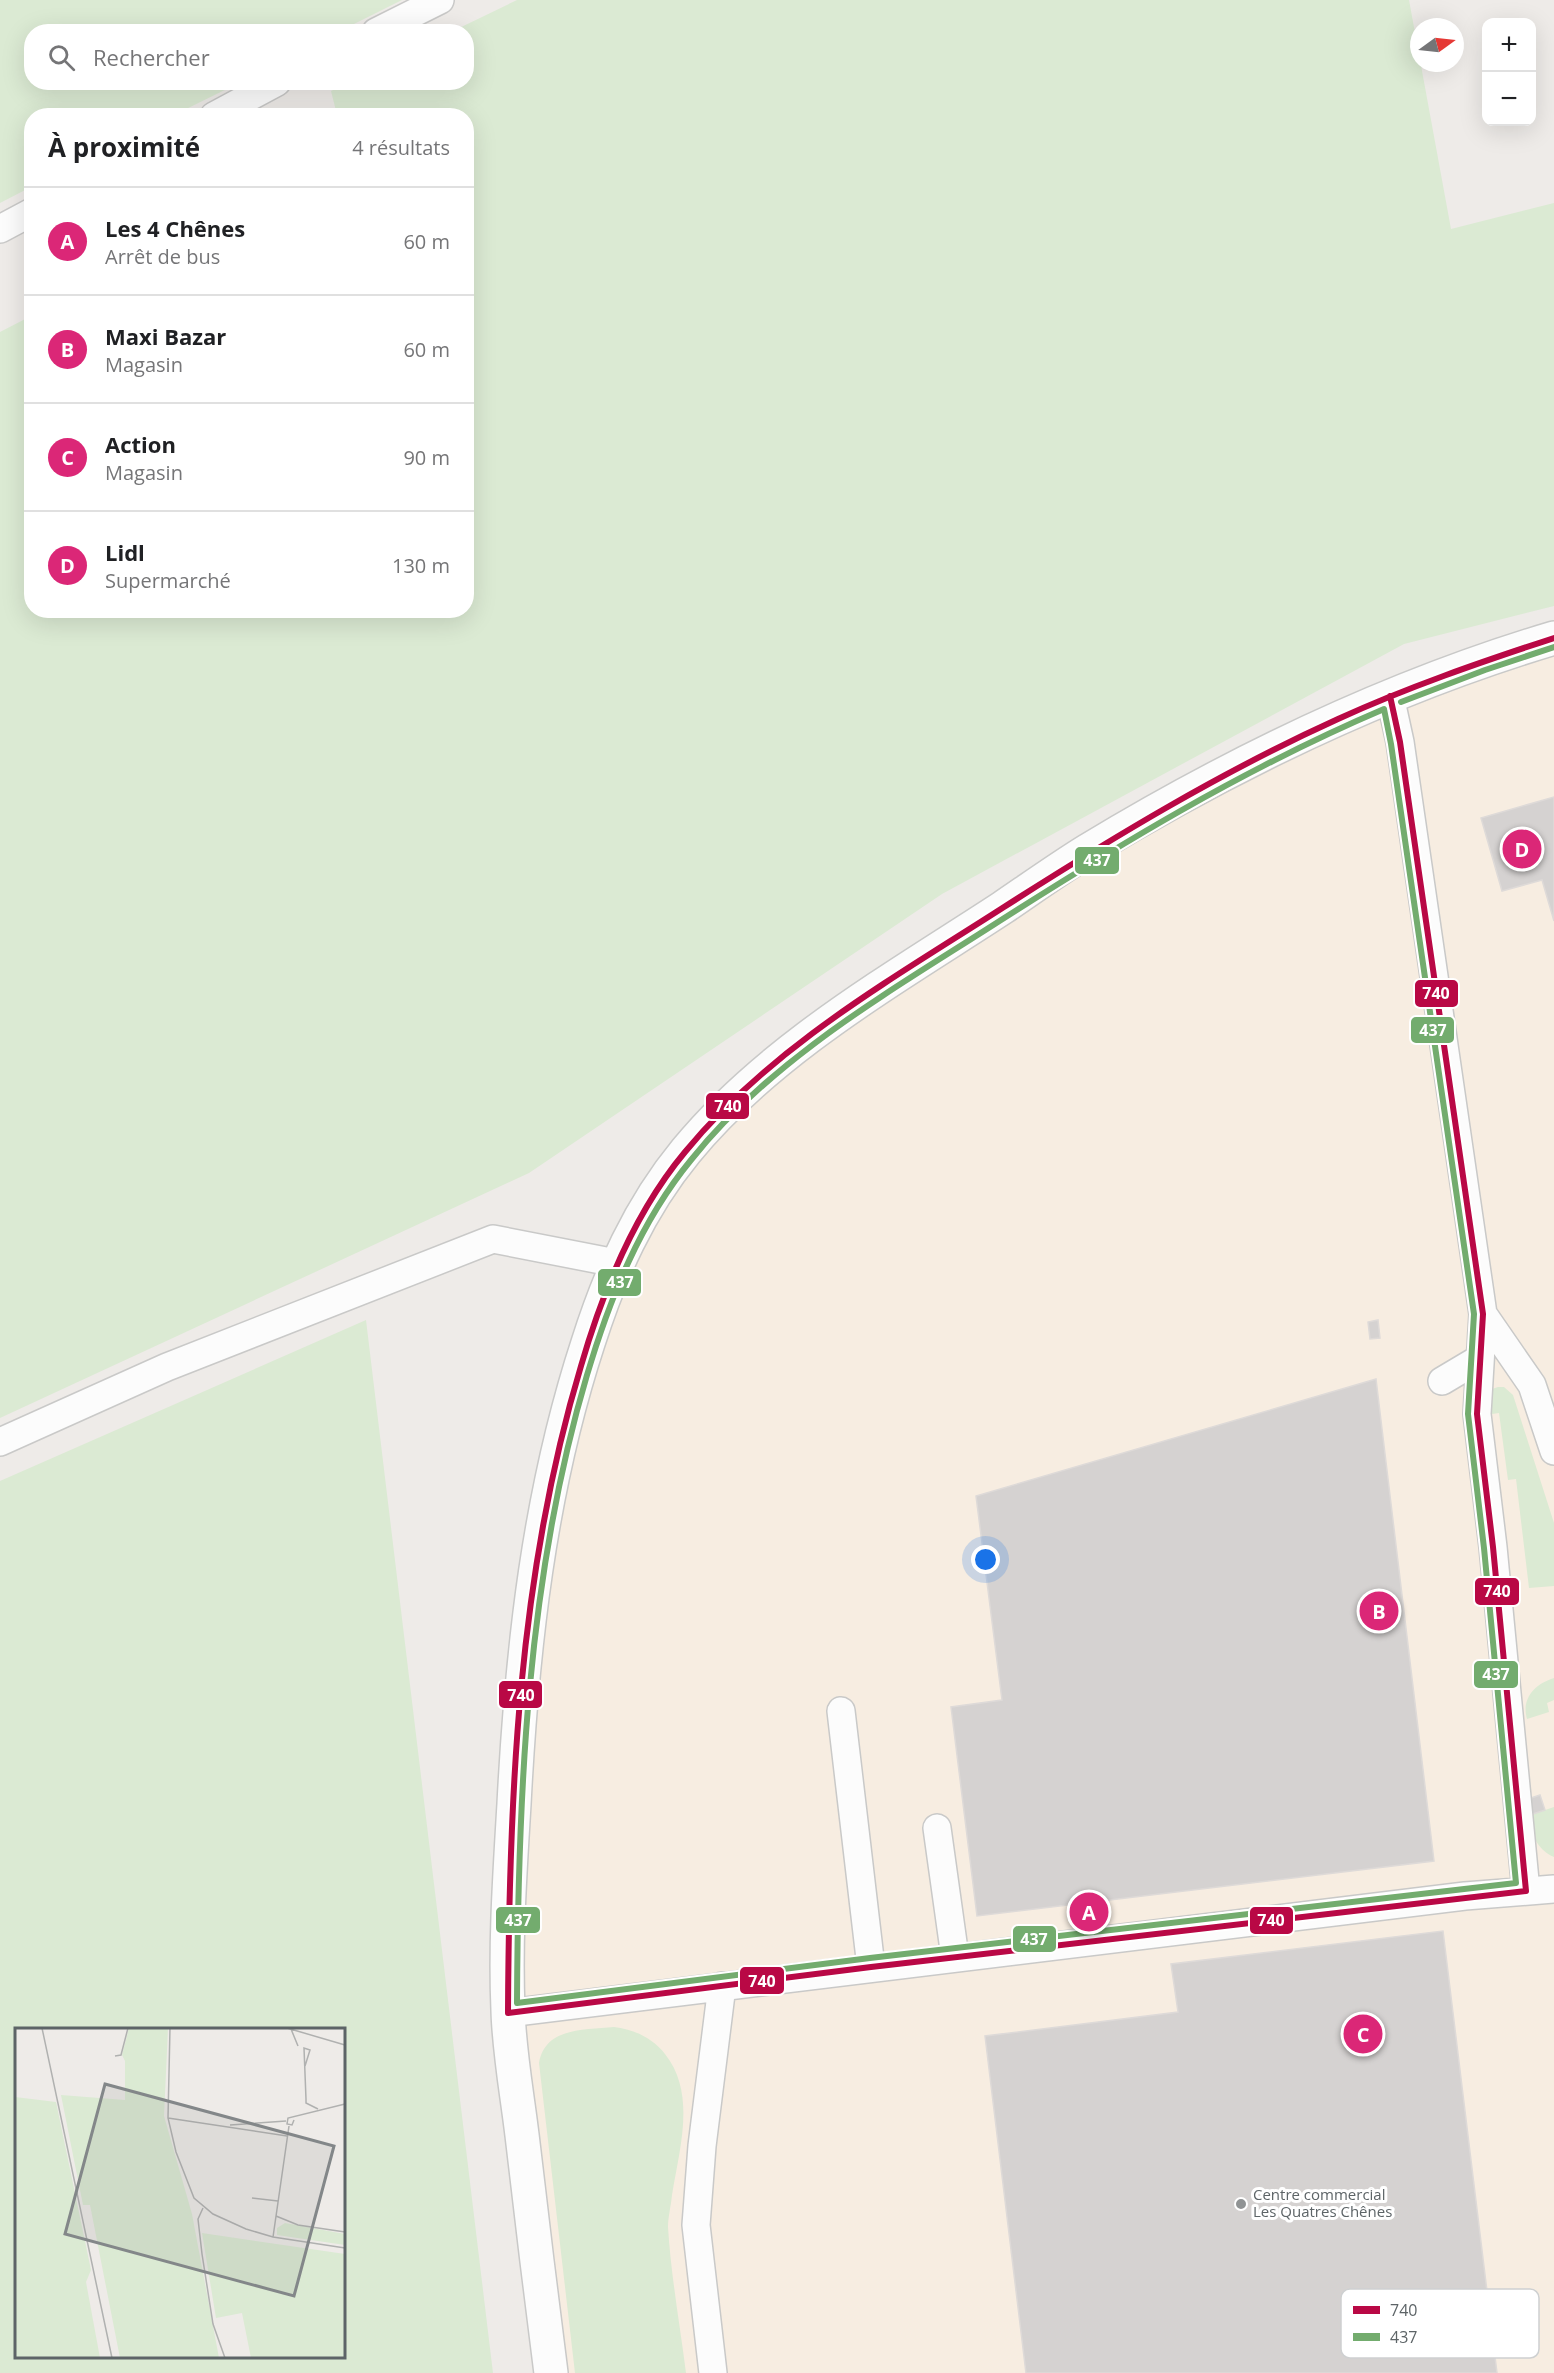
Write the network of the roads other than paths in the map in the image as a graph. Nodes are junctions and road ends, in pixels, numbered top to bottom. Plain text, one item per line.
1 (440, 0) edge
2 (392, 24) edge
3 (262, 90) edge
4 (229, 108) edge
5 (24, 216) edge
6 (0, 228) edge
7 (1554, 638) edge
8 (1390, 696) junction
9 (616, 1263) junction
10 (1483, 1314) junction
11 (1479, 1359) junction
12 (1442, 1381) dead end
13 (0, 1442) edge
14 (1554, 1451) edge
15 (841, 1711) dead end
16 (937, 1828) dead end
17 (1554, 1889) edge
18 (1526, 1891) junction
19 (955, 1957) junction
20 (871, 1967) junction
21 (722, 1986) junction
22 (508, 2013) junction
23 (551, 2373) edge
24 (713, 2373) edge

1 - 2 lane
3 - 4 lane
5 - 6 lane
7 - 8 street
8 - 9 street
8 - 10 lane
9 - 13 lane
9 - 22 street
10 - 11 lane
10 - 14 lane
11 - 12 lane
11 - 18 lane
15 - 20 lane
16 - 19 lane
17 - 18 lane
18 - 19 lane
19 - 20 lane
20 - 21 lane
21 - 22 lane
21 - 24 lane
22 - 23 street

